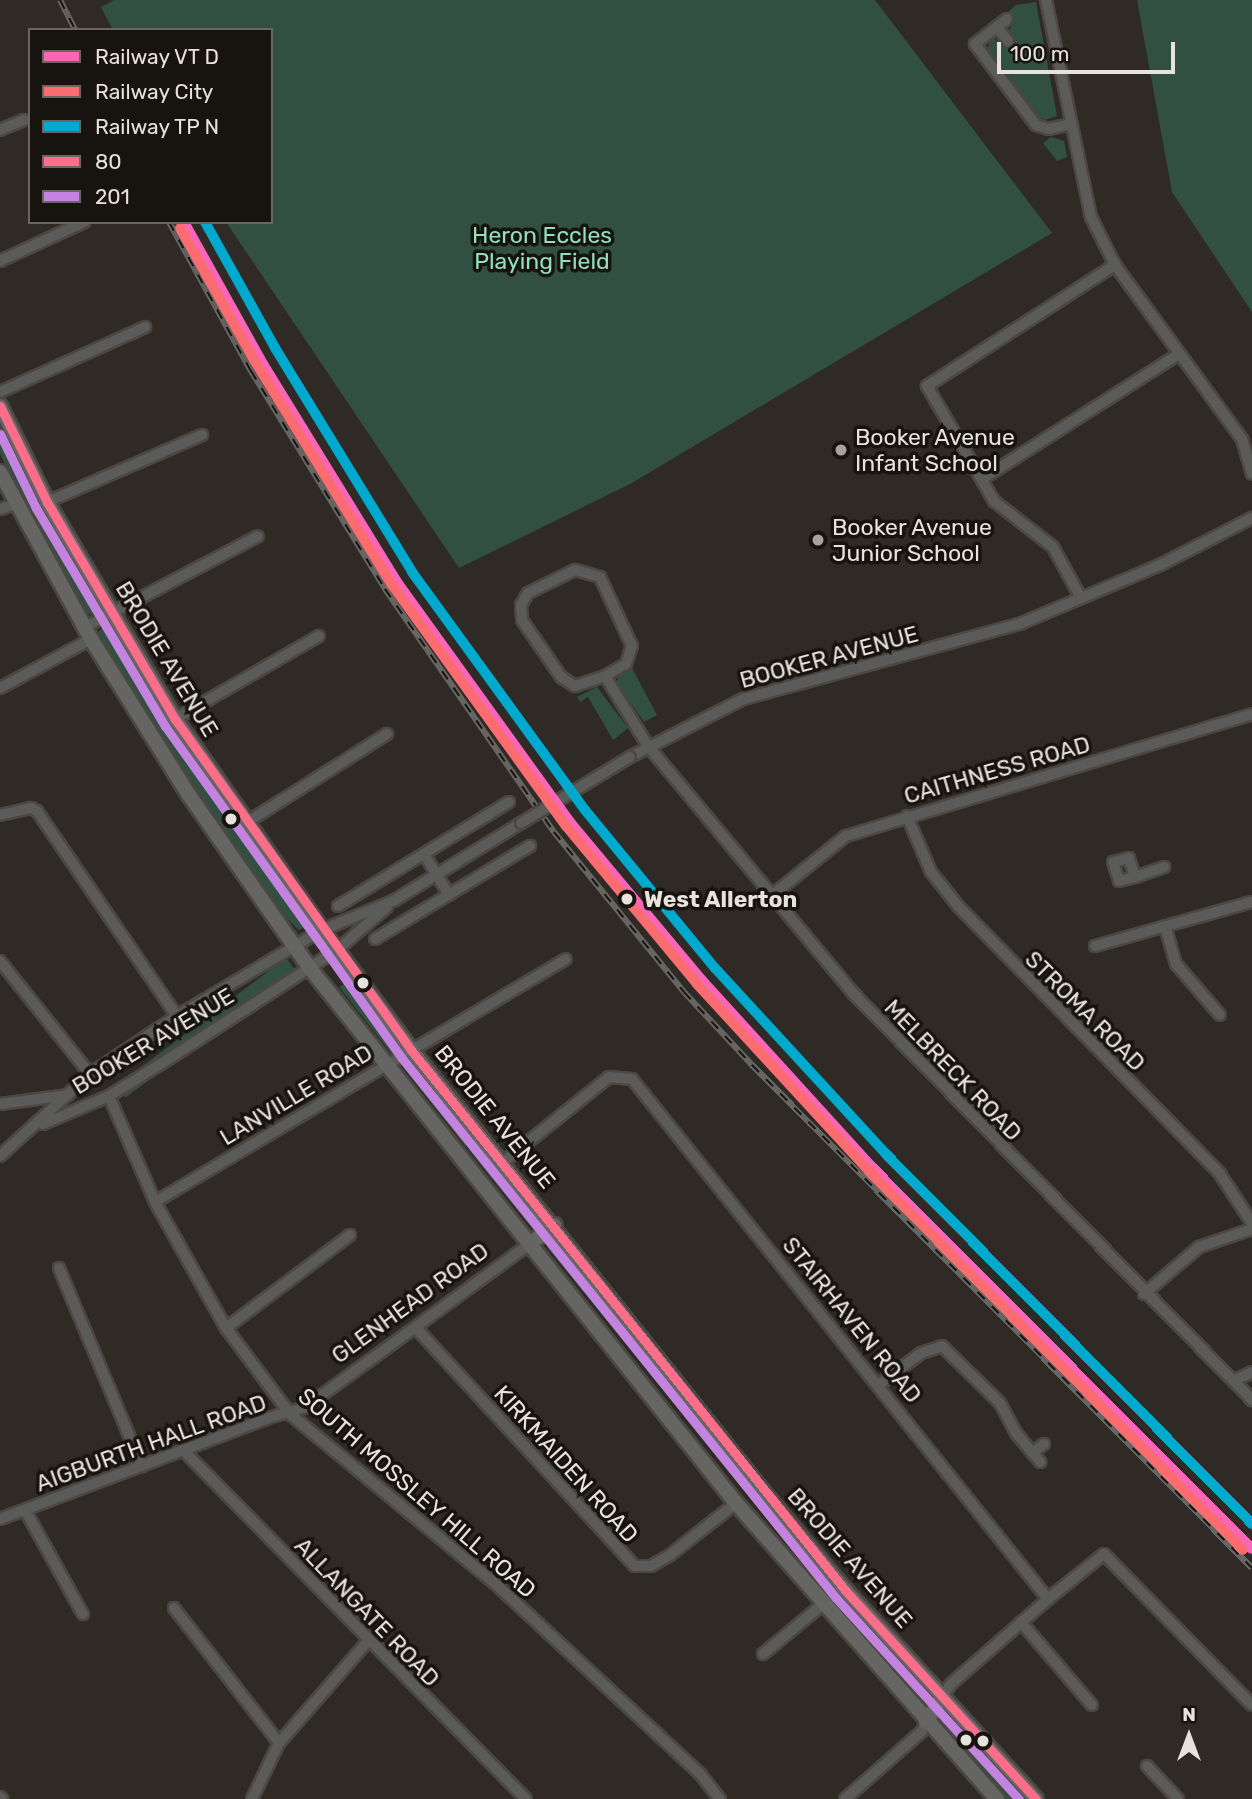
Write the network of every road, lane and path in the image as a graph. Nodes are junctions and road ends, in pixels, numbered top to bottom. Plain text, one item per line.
1 (1046, 0) edge
2 (1007, 19) dead end
3 (997, 27) junction
4 (1008, 41) dead end
5 (24, 120) dead end
6 (1071, 124) junction
7 (0, 130) edge
8 (80, 224) edge
9 (0, 261) edge
10 (1115, 265) junction
11 (145, 327) dead end
12 (1179, 354) junction
13 (0, 392) edge
14 (0, 406) edge
15 (202, 435) dead end
16 (0, 472) edge
17 (1252, 474) edge
18 (982, 479) junction
19 (47, 502) junction
20 (16, 504) junction
21 (0, 509) edge
22 (1252, 518) edge
23 (258, 536) dead end
24 (1081, 598) junction
25 (110, 611) junction
26 (88, 633) junction
27 (319, 636) dead end
28 (605, 676) junction
29 (0, 688) edge
30 (1252, 714) edge
31 (175, 719) junction
32 (387, 734) dead end
33 (648, 746) junction
34 (509, 802) dead end
35 (0, 815) edge
36 (906, 816) junction
37 (244, 824) junction
38 (530, 846) dead end
39 (424, 854) junction
40 (1164, 867) dead end
41 (436, 875) junction
42 (1135, 877) dead end
43 (449, 895) junction
44 (770, 897) junction
45 (349, 899) junction
46 (395, 900) junction
47 (1252, 902) edge
48 (338, 906) dead end
49 (359, 915) junction
50 (1165, 926) junction
51 (322, 930) junction
52 (375, 939) dead end
53 (296, 944) junction
54 (1095, 946) dead end
55 (337, 950) junction
56 (566, 959) dead end
57 (0, 961) edge
58 (309, 967) junction
59 (1220, 1015) dead end
60 (177, 1016) junction
61 (411, 1050) junction
62 (386, 1064) junction
63 (90, 1074) junction
64 (68, 1095) junction
65 (109, 1096) junction
66 (0, 1104) edge
67 (36, 1128) junction
68 (0, 1156) edge
69 (502, 1163) junction
70 (155, 1202) junction
71 (1252, 1223) edge
72 (554, 1225) junction
73 (1252, 1229) edge
74 (350, 1235) dead end
75 (530, 1244) junction
76 (59, 1268) dead end
77 (1144, 1294) junction
78 (226, 1328) junction
79 (416, 1328) junction
80 (1252, 1372) edge
81 (1233, 1381) junction
82 (880, 1384) junction
83 (1252, 1400) edge
84 (290, 1414) junction
85 (1044, 1444) dead end
86 (183, 1450) junction
87 (1032, 1453) junction
88 (1040, 1462) dead end
89 (142, 1466) junction
90 (736, 1503) junction
91 (25, 1510) junction
92 (0, 1520) edge
93 (1048, 1599) junction
94 (822, 1605) junction
95 (174, 1608) dead end
96 (83, 1614) dead end
97 (1021, 1622) junction
98 (368, 1641) junction
99 (763, 1654) dead end
100 (942, 1697) junction
101 (1092, 1704) dead end
102 (1252, 1705) edge
103 (926, 1721) junction
104 (278, 1744) junction
105 (1147, 1766) dead end
106 (252, 1799) edge
107 (526, 1799) edge
108 (720, 1799) edge
109 (845, 1799) edge
110 (997, 1799) edge
111 (1036, 1799) edge
112 (1178, 1799) edge

1 - 6 street
2 - 3 street
3 - 4 street
3 - 6 street
5 - 7 street
6 - 10 street
8 - 9 street
10 - 12 street
10 - 18 street
11 - 13 street
12 - 17 street
12 - 18 street
14 - 19 street, BRODIE AVENUE
15 - 19 street
16 - 20 street
18 - 24 street
19 - 25 street, BRODIE AVENUE
20 - 21 street
20 - 26 street
22 - 24 street, BOOKER AVENUE
23 - 25 street
24 - 33 street, BOOKER AVENUE
25 - 26 street
25 - 31 street, BRODIE AVENUE
26 - 29 street
26 - 53 street
27 - 31 street
28 - 28 street
28 - 33 street, MELBRECK ROAD
30 - 36 street, CAITHNESS ROAD
31 - 37 street, BRODIE AVENUE
32 - 37 street
33 - 41 street, BOOKER AVENUE, bridge
33 - 44 street, MELBRECK ROAD
34 - 39 street
35 - 60 street
36 - 44 street, CAITHNESS ROAD
36 - 71 street, STROMA ROAD
37 - 51 street, BRODIE AVENUE
38 - 43 street
39 - 41 street
39 - 45 street
40 - 42 street
41 - 43 street
41 - 46 street, BOOKER AVENUE
43 - 52 street
44 - 77 street, MELBRECK ROAD
45 - 48 street
45 - 49 street
46 - 49 street, BOOKER AVENUE
46 - 55 street, BOOKER AVENUE
47 - 50 street
49 - 51 street, BOOKER AVENUE
50 - 54 street
50 - 59 street
51 - 53 street, BOOKER AVENUE
51 - 55 street, BRODIE AVENUE
53 - 58 street
53 - 60 street, BOOKER AVENUE
55 - 58 street, BOOKER AVENUE
55 - 61 street, BRODIE AVENUE
56 - 61 street, LANVILLE ROAD
57 - 63 street
58 - 62 street
58 - 65 street, BOOKER AVENUE
60 - 63 street, BOOKER AVENUE
61 - 62 street, LANVILLE ROAD
61 - 69 street, BRODIE AVENUE
62 - 70 street, LANVILLE ROAD
62 - 75 street
63 - 64 street, BOOKER AVENUE
64 - 66 street
64 - 67 street, BOOKER AVENUE
65 - 67 street, BOOKER AVENUE
65 - 70 street, SOUTH MOSSLEY HILL ROAD
67 - 68 street
69 - 72 street, BRODIE AVENUE
69 - 82 street, STAIRHAVEN ROAD
70 - 78 street, SOUTH MOSSLEY HILL ROAD
72 - 75 street, GLENHEAD ROAD
72 - 100 street, BRODIE AVENUE
73 - 77 street
74 - 78 street
75 - 79 street, GLENHEAD ROAD
75 - 90 street
76 - 89 street
77 - 81 street, MELBRECK ROAD
78 - 84 street, SOUTH MOSSLEY HILL ROAD
79 - 84 street, GLENHEAD ROAD
79 - 90 street, KIRKMAIDEN ROAD
80 - 81 street
81 - 83 street, MELBRECK ROAD
82 - 87 street
82 - 93 street, STAIRHAVEN ROAD
84 - 86 street, AIGBURTH HALL ROAD
84 - 108 street, SOUTH MOSSLEY HILL ROAD
85 - 87 street
86 - 89 street, AIGBURTH HALL ROAD
86 - 98 street, ALLANGATE ROAD
87 - 88 street
89 - 91 street, AIGBURTH HALL ROAD
90 - 94 street
91 - 92 street, AIGBURTH HALL ROAD
91 - 96 street, AIGBURTH HALL ROAD
93 - 97 street
93 - 102 street
94 - 99 street
94 - 103 street
95 - 104 street
97 - 100 street
97 - 101 street
98 - 104 street
98 - 107 street, ALLANGATE ROAD
100 - 103 street
100 - 111 street, BRODIE AVENUE
103 - 109 street
103 - 110 street
104 - 106 street
105 - 112 street

